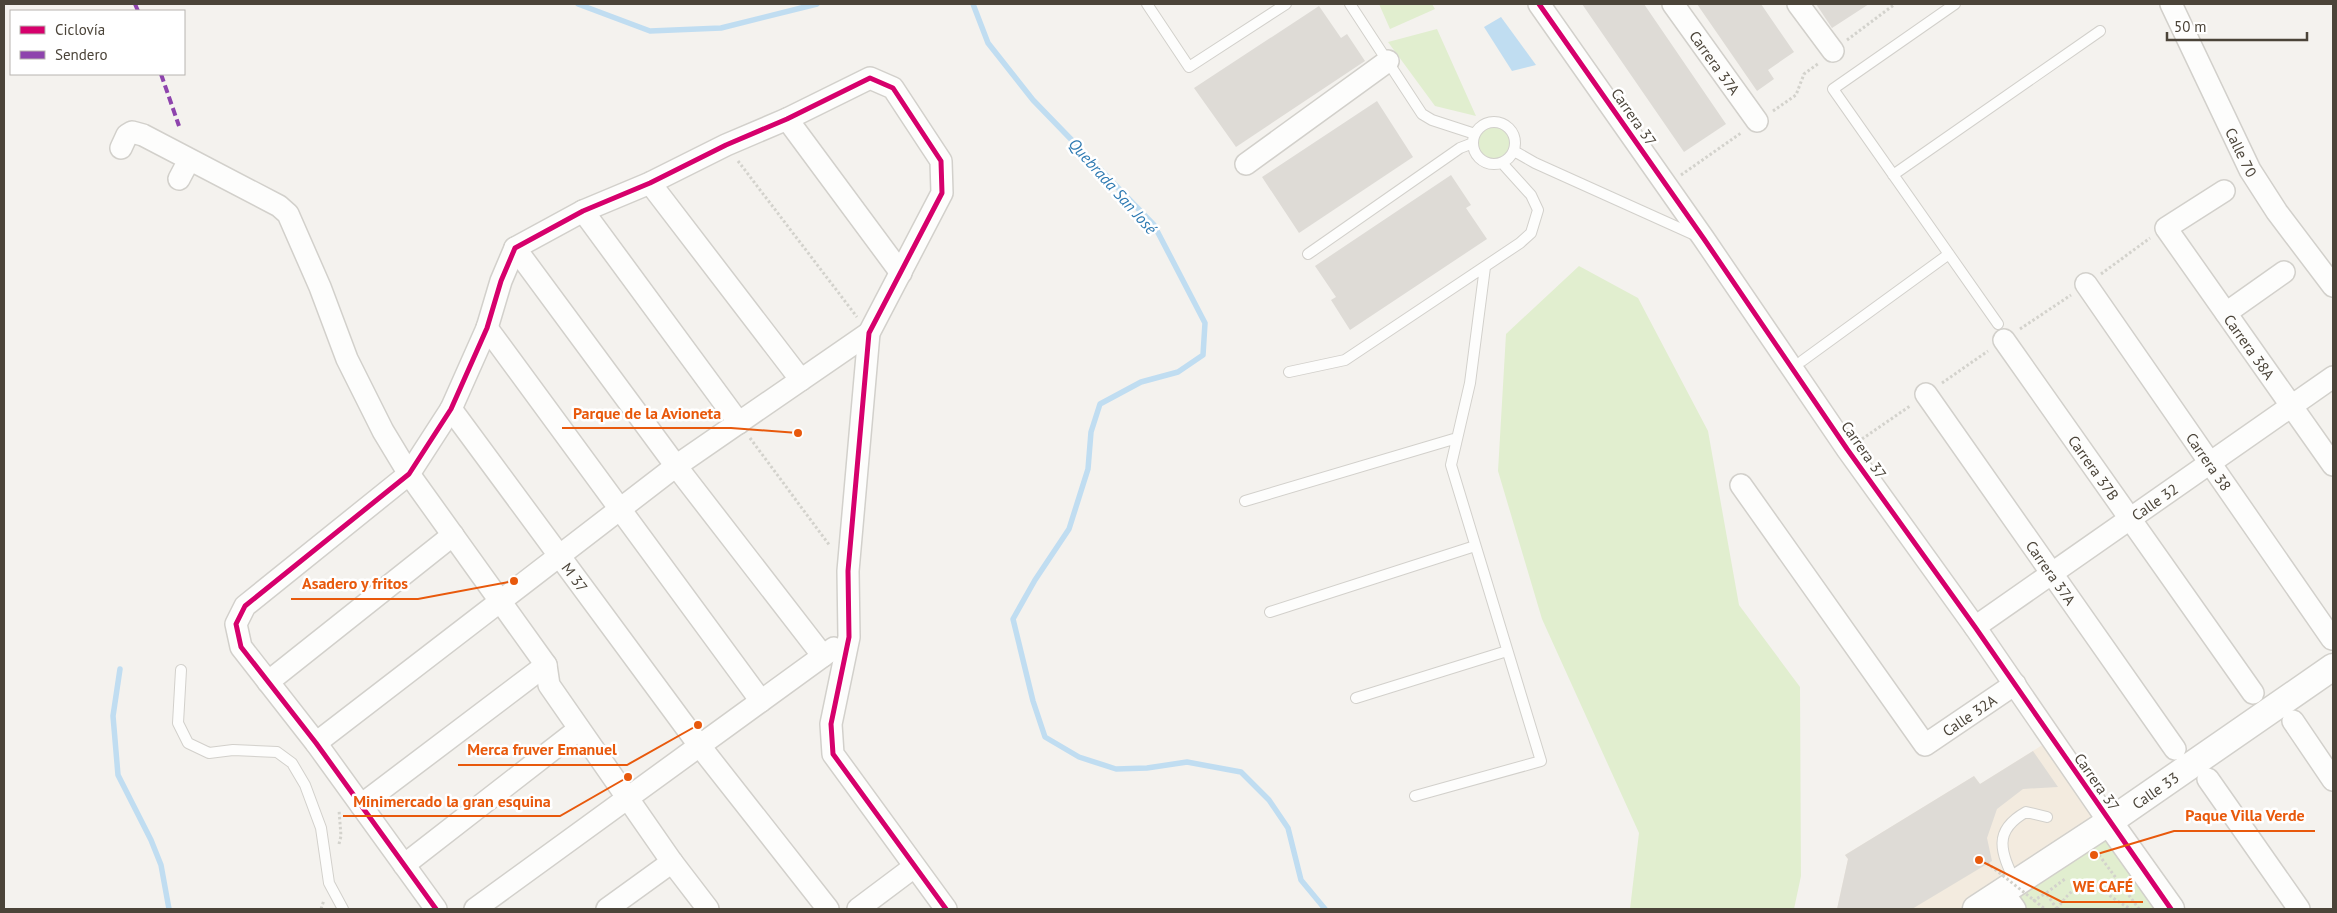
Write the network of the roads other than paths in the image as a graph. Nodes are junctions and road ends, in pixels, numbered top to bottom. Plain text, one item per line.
1 (1147, 4) edge
2 (1350, 4) edge
3 (1539, 4) edge
4 (1673, 4) edge
5 (1798, 4) edge
6 (1955, 4) edge
7 (2171, 4) edge
8 (1280, 5) edge
9 (2100, 31) dead end
10 (1833, 51) road end
11 (1388, 61) junction
12 (787, 119) junction
13 (1757, 121) road end
14 (1474, 139) junction
15 (121, 148) dead end
16 (1514, 151) junction
17 (189, 160) junction
18 (1502, 163) junction
19 (1246, 164) dead end
20 (1893, 175) junction
21 (179, 179) dead end
22 (650, 183) junction
23 (2224, 191) dead end
24 (583, 211) junction
25 (1704, 239) junction
26 (515, 248) junction
27 (1308, 254) dead end
28 (1949, 254) junction
29 (1485, 267) junction
30 (2284, 272) dead end
31 (901, 273) junction
32 (2086, 284) dead end
33 (2333, 286) edge
34 (2226, 313) junction
35 (487, 328) junction
36 (2001, 332) joint
37 (869, 333) junction
38 (1802, 361) dead end
39 (1289, 372) dead end
40 (2333, 377) edge
41 (801, 380) junction
42 (1926, 394) dead end
43 (2291, 405) junction
44 (451, 409) junction
45 (739, 423) junction
46 (1457, 438) junction
47 (2210, 463) junction
48 (2333, 465) edge
49 (676, 466) junction
50 (409, 474) junction
51 (1741, 485) dead end
52 (1245, 501) dead end
53 (621, 509) junction
54 (2130, 518) junction
55 (453, 535) junction
56 (1475, 546) junction
57 (561, 557) junction
58 (2052, 574) junction
59 (501, 600) junction
60 (1270, 612) dead end
61 (1975, 626) junction
62 (849, 637) junction
63 (2332, 639) dead end
64 (1508, 651) junction
65 (823, 656) junction
66 (546, 665) junction
67 (2333, 667) edge
68 (181, 670) dead end
69 (268, 682) junction
70 (2015, 684) junction
71 (2253, 693) dead end
72 (1356, 698) dead end
73 (761, 700) junction
74 (2293, 721) dead end
75 (579, 729) junction
76 (316, 743) junction
77 (699, 745) junction
78 (2175, 749) dead end
79 (2208, 779) dead end
80 (2333, 780) edge
81 (1415, 796) dead end
82 (629, 798) junction
83 (361, 805) junction
84 (2046, 817) dead end
85 (2109, 822) junction
86 (672, 862) junction
87 (404, 865) junction
88 (914, 867) junction
89 (2011, 894) edge
90 (343, 909) edge
91 (436, 909) edge
92 (475, 909) edge
93 (607, 909) edge
94 (708, 909) edge
95 (828, 909) edge
96 (858, 909) edge
97 (946, 909) edge
98 (1976, 909) edge
99 (2171, 909) edge
100 (2299, 909) edge

1 - 8 lane
2 - 11 lane
3 - 25 street, Carrera 37
4 - 13 street, Carrera 37A
5 - 10 street
6 - 20 lane
7 - 33 street, Calle 70
9 - 20 lane
11 - 14 lane
11 - 19 street
12 - 22 street
12 - 31 street
12 - 31 street
14 - 16 lane
14 - 18 lane
14 - 27 lane
15 - 17 street
16 - 18 lane
16 - 25 lane
17 - 21 street
17 - 50 street
18 - 29 lane
20 - 28 lane
22 - 24 street
22 - 41 street
23 - 34 street, Carrera 38A
24 - 26 street
24 - 45 street
25 - 61 street, Carrera 37
26 - 35 street
26 - 49 street
28 - 36 lane
28 - 38 lane
29 - 39 lane
29 - 46 lane
30 - 34 street
31 - 37 street
32 - 47 street, Carrera 38
34 - 43 street, Carrera 38A
35 - 44 street
35 - 53 street
36 - 54 street, Carrera 37B
37 - 41 street
37 - 62 street
40 - 43 street, Calle 32
41 - 45 street
42 - 58 street, Carrera 37A
43 - 47 street, Calle 32
43 - 48 street, Carrera 38A
44 - 50 street
44 - 57 street, M 37
45 - 49 street
46 - 52 lane
46 - 56 lane
47 - 54 street, Calle 32
47 - 63 street, Carrera 38
49 - 53 street
49 - 65 street
50 - 55 street
50 - 69 street
51 - 70 street, Calle 32A
53 - 57 street
53 - 73 street
54 - 58 street, Calle 32
54 - 71 street, Carrera 37B
55 - 59 street
55 - 69 street
56 - 60 lane
56 - 64 lane
57 - 59 street
57 - 77 street, M 37
58 - 61 street, Calle 32
58 - 78 street, Carrera 37A
59 - 66 street
59 - 76 street
61 - 70 street, Carrera 37
62 - 65 street
62 - 88 street
64 - 72 lane
64 - 81 lane
65 - 73 street
66 - 75 street
66 - 83 street
67 - 85 street, Calle 33
68 - 90 lane
69 - 76 street
70 - 85 street, Carrera 37
73 - 77 street
74 - 80 street
75 - 82 street
75 - 87 street
76 - 83 street
77 - 82 street
77 - 95 street, M 37
79 - 100 street
82 - 86 street
82 - 92 street
83 - 87 street
84 - 89 lane
85 - 89 street, Calle 33
85 - 99 street, Carrera 37
86 - 93 street
86 - 94 street
87 - 91 street
88 - 96 street
88 - 97 street
89 - 98 street, Calle 33

